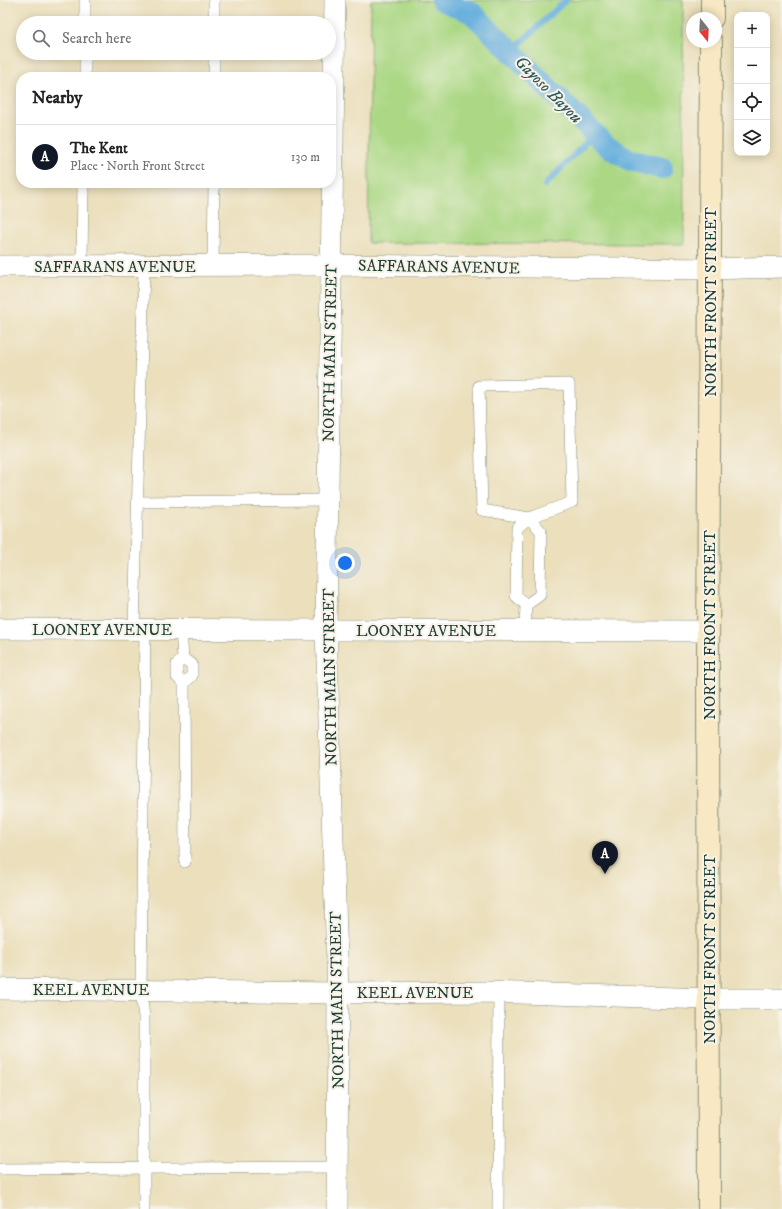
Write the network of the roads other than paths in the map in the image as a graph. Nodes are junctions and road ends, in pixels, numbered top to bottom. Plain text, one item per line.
1 (85, 0) edge
2 (214, 0) edge
3 (335, 0) edge
4 (712, 0) edge
5 (712, 12) edge
6 (85, 16) edge
7 (214, 16) edge
8 (335, 16) edge
9 (711, 48) edge
10 (85, 60) edge
11 (214, 60) edge
12 (334, 60) edge
13 (85, 72) edge
14 (214, 72) edge
15 (334, 72) edge
16 (83, 188) edge
17 (214, 188) edge
18 (331, 188) edge
19 (330, 265) junction
20 (0, 266) edge
21 (82, 266) junction
22 (144, 266) junction
23 (213, 266) junction
24 (782, 267) edge
25 (711, 269) junction
26 (328, 500) junction
27 (138, 502) junction
28 (529, 518) junction
29 (526, 605) junction
30 (0, 629) edge
31 (140, 629) junction
32 (182, 629) junction
33 (326, 629) junction
34 (525, 630) junction
35 (708, 631) junction
36 (185, 862) dead end
37 (0, 989) edge
38 (141, 989) junction
39 (499, 992) junction
40 (338, 993) junction
41 (710, 999) junction
42 (782, 999) edge
43 (338, 1167) junction
44 (0, 1169) edge
45 (145, 1169) junction
46 (144, 1209) edge
47 (337, 1209) edge
48 (498, 1209) edge
49 (709, 1209) edge

1 - 6 lane
2 - 7 lane
3 - 8 street, NORTH MAIN STREET
4 - 5 street
9 - 25 street, NORTH FRONT STREET
10 - 13 lane
11 - 14 lane
12 - 15 street, NORTH MAIN STREET
16 - 21 lane
17 - 23 lane
18 - 19 street, NORTH MAIN STREET
19 - 23 street, SAFFARANS AVENUE
19 - 25 street, SAFFARANS AVENUE
19 - 26 street, NORTH MAIN STREET
20 - 21 street, SAFFARANS AVENUE
21 - 22 street, SAFFARANS AVENUE
22 - 23 street, SAFFARANS AVENUE
22 - 27 lane
24 - 25 street, SAFFARANS AVENUE
25 - 35 street, NORTH FRONT STREET
26 - 27 lane
26 - 33 street, NORTH MAIN STREET
27 - 31 lane
28 - 28 lane
28 - 29 lane
28 - 29 lane
29 - 34 lane
30 - 31 street, LOONEY AVENUE
31 - 32 street, LOONEY AVENUE
31 - 38 lane
32 - 33 street, LOONEY AVENUE
32 - 36 lane
33 - 34 street, LOONEY AVENUE
33 - 40 street, NORTH MAIN STREET
34 - 35 street, LOONEY AVENUE
35 - 41 street, NORTH FRONT STREET
37 - 38 street, KEEL AVENUE
38 - 40 street, KEEL AVENUE
38 - 45 lane
39 - 40 street, KEEL AVENUE
39 - 41 street, KEEL AVENUE
39 - 48 lane
40 - 43 street, NORTH MAIN STREET
41 - 42 street, KEEL AVENUE
41 - 49 street, NORTH FRONT STREET
43 - 45 lane
43 - 47 street, NORTH MAIN STREET
44 - 45 lane
45 - 46 lane

